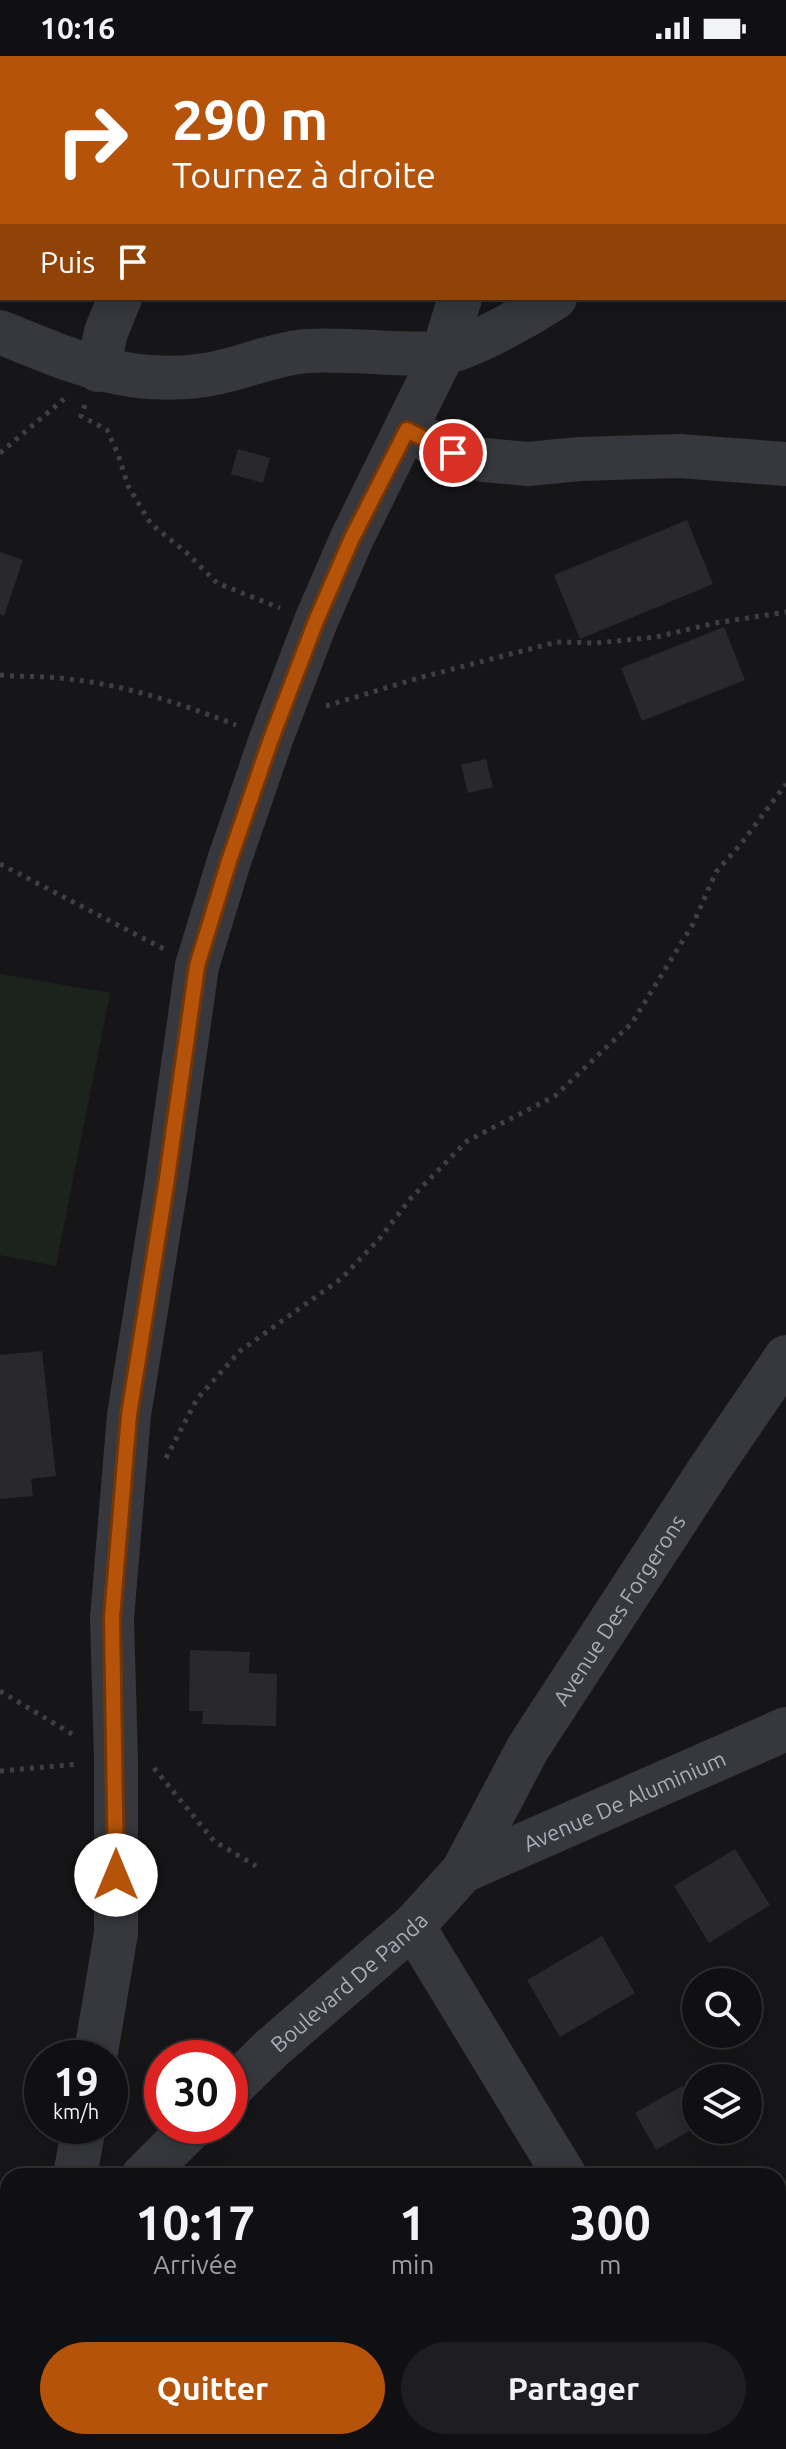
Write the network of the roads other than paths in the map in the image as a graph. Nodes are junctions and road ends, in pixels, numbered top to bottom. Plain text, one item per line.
1 (119, 300) edge
2 (459, 300) edge
3 (551, 300) edge
4 (0, 332) edge
5 (443, 353) junction
6 (98, 370) junction
7 (407, 430) junction
8 (786, 464) edge
9 (786, 1357) edge
10 (786, 1729) edge
11 (463, 1871) junction
12 (413, 1926) junction
13 (98, 2040) edge
14 (248, 2071) edge
15 (81, 2144) edge
16 (175, 2144) edge
17 (76, 2168) edge
18 (151, 2168) edge
19 (560, 2168) edge

1 - 6 street
2 - 5 street
3 - 5 street
4 - 6 street
5 - 6 street
5 - 7 street
7 - 8 street
7 - 13 street
9 - 11 street, Avenue Des Forgerons
10 - 11 street, Avenue De Aluminium
11 - 12 street, Boulevard De Panda
12 - 14 street, Boulevard De Panda
12 - 19 street
15 - 17 street
16 - 18 street

